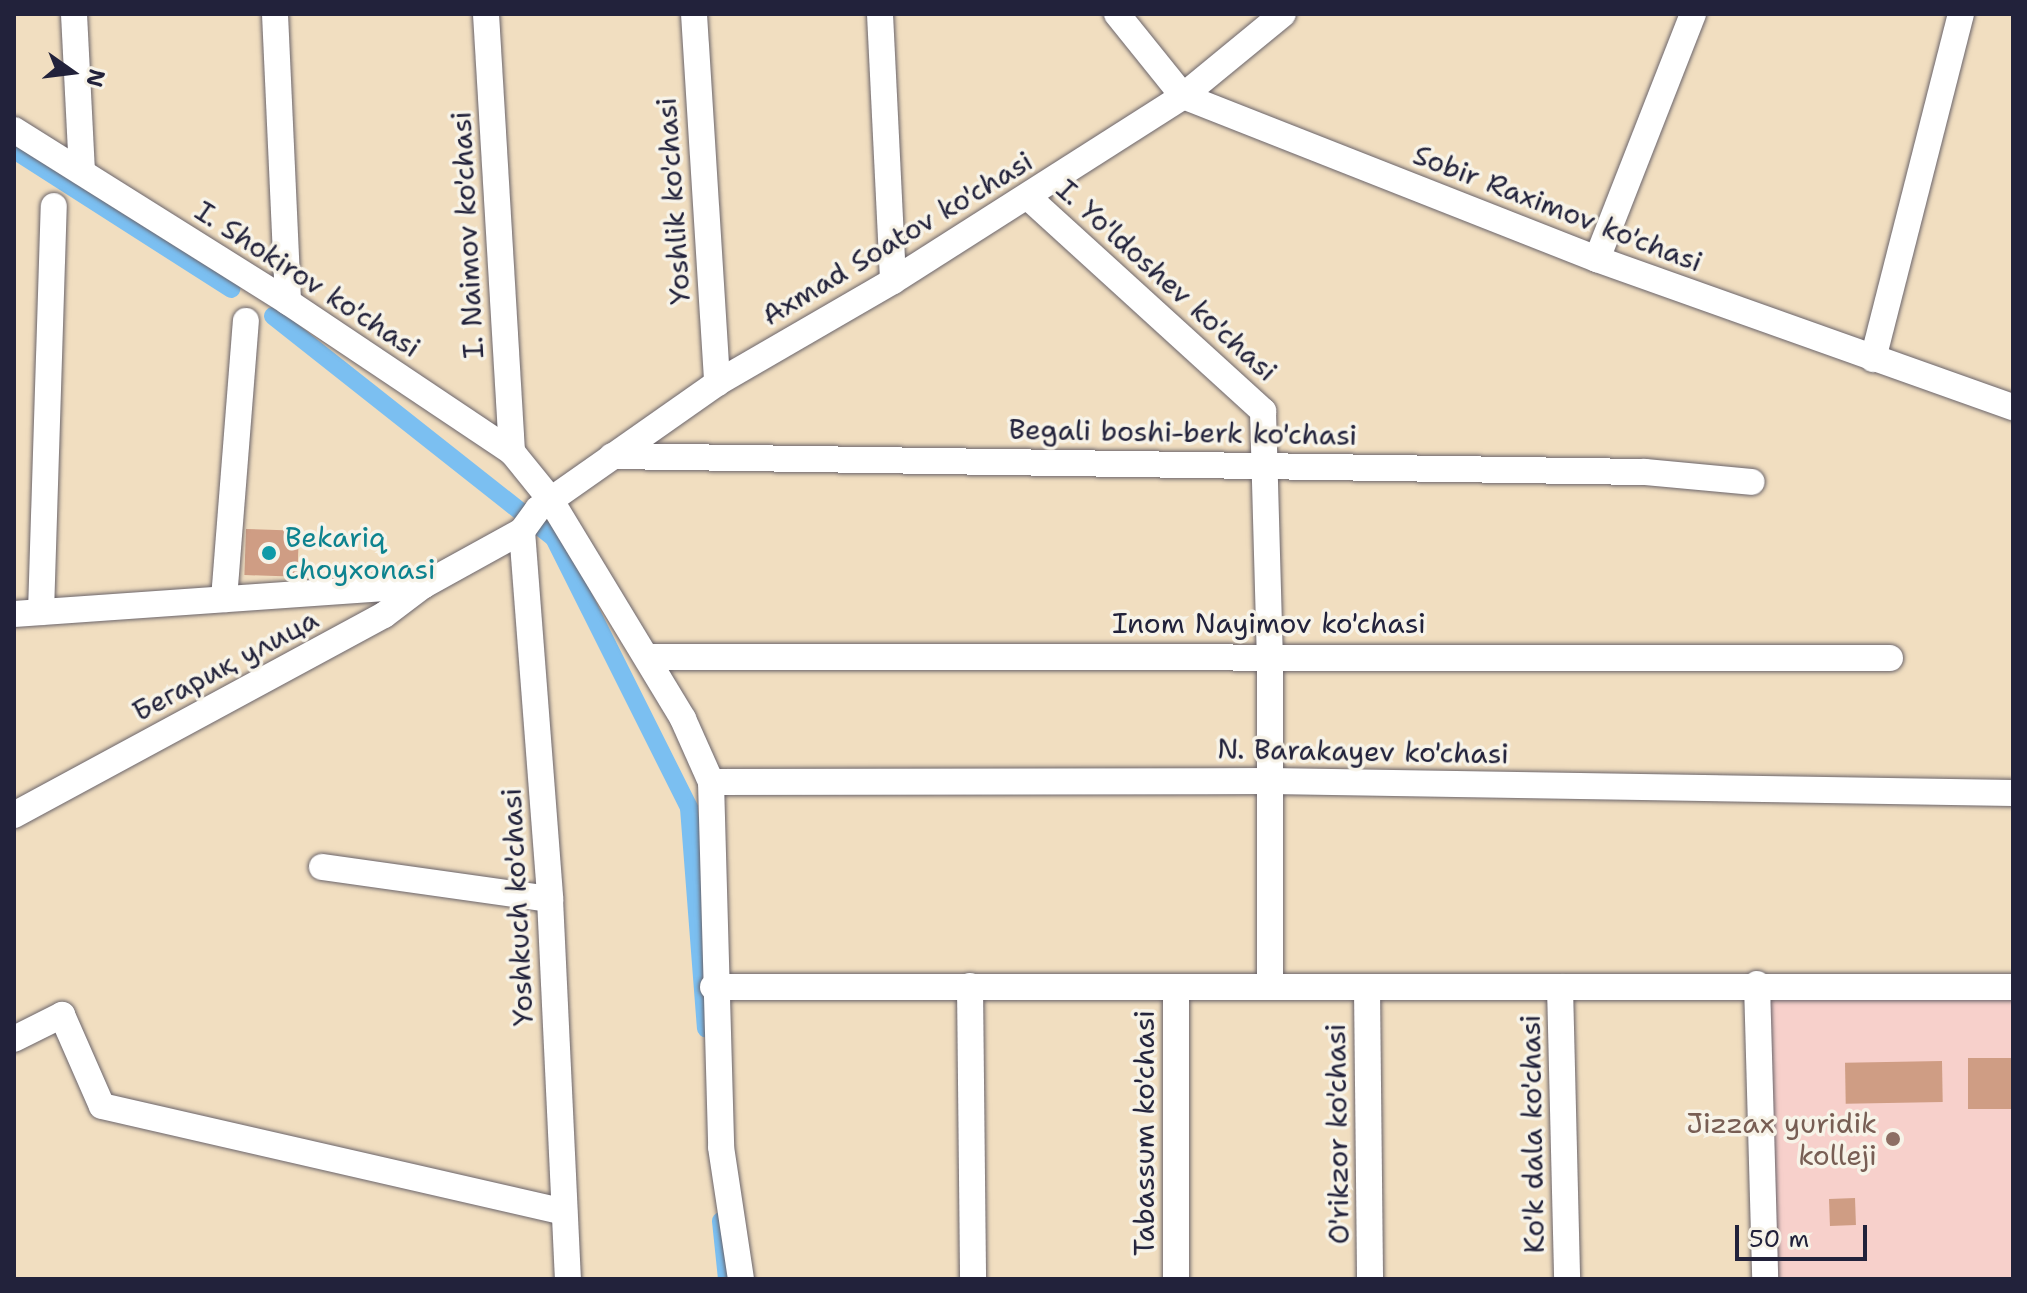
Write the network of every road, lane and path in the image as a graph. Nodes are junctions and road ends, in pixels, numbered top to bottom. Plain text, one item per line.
1 (74, 14) edge
2 (275, 14) edge
3 (486, 14) edge
4 (694, 14) edge
5 (880, 14) edge
6 (1117, 14) edge
7 (1283, 14) edge
8 (1693, 14) edge
9 (1961, 14) edge
10 (1183, 96) junction
11 (14, 130) edge
12 (82, 172) junction
13 (1028, 197) junction
14 (54, 206) dead end
15 (1597, 259) junction
16 (893, 281) junction
17 (288, 302) junction
18 (246, 321) dead end
19 (1873, 359) junction
20 (717, 383) junction
21 (2013, 407) edge
22 (512, 452) junction
23 (612, 456) junction
24 (1264, 465) junction
25 (1752, 482) dead end
26 (535, 514) junction
27 (424, 585) junction
28 (224, 599) junction
29 (41, 612) junction
30 (14, 614) edge
31 (1270, 655) junction
32 (647, 657) junction
33 (1890, 658) dead end
34 (1270, 781) junction
35 (711, 782) junction
36 (2013, 793) edge
37 (14, 815) edge
38 (322, 867) dead end
39 (550, 899) junction
40 (1757, 984) junction
41 (970, 986) junction
42 (713, 987) junction
43 (1176, 987) junction
44 (1270, 987) junction
45 (1560, 987) junction
46 (2013, 987) edge
47 (1367, 988) junction
48 (14, 1039) edge
49 (564, 1212) junction
50 (568, 1279) edge
51 (741, 1279) edge
52 (973, 1279) edge
53 (1176, 1279) edge
54 (1370, 1279) edge
55 (1567, 1279) edge
56 (1765, 1279) edge

1 - 12 street
2 - 17 street
3 - 22 street, I. Naimov ko'chasi
4 - 20 street, Yoshlik ko'chasi
5 - 16 street
6 - 10 street, Sobir Raximov ko'chasi
7 - 10 street, Axmad Soatov ko'chasi
8 - 15 street
9 - 19 street
10 - 13 street, Axmad Soatov ko'chasi
10 - 15 street, Sobir Raximov ko'chasi
11 - 12 street, I. Shokirov ko'chasi
12 - 17 street, I. Shokirov ko'chasi
13 - 16 street, Axmad Soatov ko'chasi
13 - 24 street, I. Yo'ldoshev ko'chasi
14 - 29 street
15 - 19 street, Sobir Raximov ko'chasi
16 - 20 street, Axmad Soatov ko'chasi
17 - 22 street, I. Shokirov ko'chasi
18 - 28 street
19 - 21 street, Sobir Raximov ko'chasi
20 - 23 street, Axmad Soatov ko'chasi
22 - 26 street, I. Shokirov ko'chasi
23 - 24 street, Begali boshi-berk ko'chasi
23 - 26 street, Axmad Soatov ko'chasi
24 - 25 street, Begali boshi-berk ko'chasi
24 - 31 street, I. Yo'ldoshev ko'chasi
26 - 27 street, Бегариқ улица
26 - 32 street, I. Shokirov ko'chasi
26 - 39 street, Yoshkuch ko'chasi
27 - 28 street
27 - 37 street, Бегариқ улица
28 - 29 street
29 - 30 street
31 - 32 street, Inom Nayimov ko'chasi
31 - 33 street, Inom Nayimov ko'chasi
31 - 34 street, I. Yo'ldoshev ko'chasi
32 - 35 street, I. Shokirov ko'chasi
34 - 35 street, N. Barakayev ko'chasi
34 - 36 street, N. Barakayev ko'chasi
34 - 44 street, I. Yo'ldoshev ko'chasi
35 - 42 street
38 - 39 street
39 - 49 street, Yoshkuch ko'chasi
40 - 45 street
40 - 46 street
40 - 56 street
41 - 42 street
41 - 43 street
41 - 52 street
42 - 51 street
43 - 44 street
43 - 53 street, Tabassum ko'chasi
44 - 47 street
45 - 47 street
45 - 55 street, Ko'k dala ko'chasi
47 - 54 street, O'rikzor ko'chasi
48 - 49 street
49 - 50 street, Yoshkuch ko'chasi

